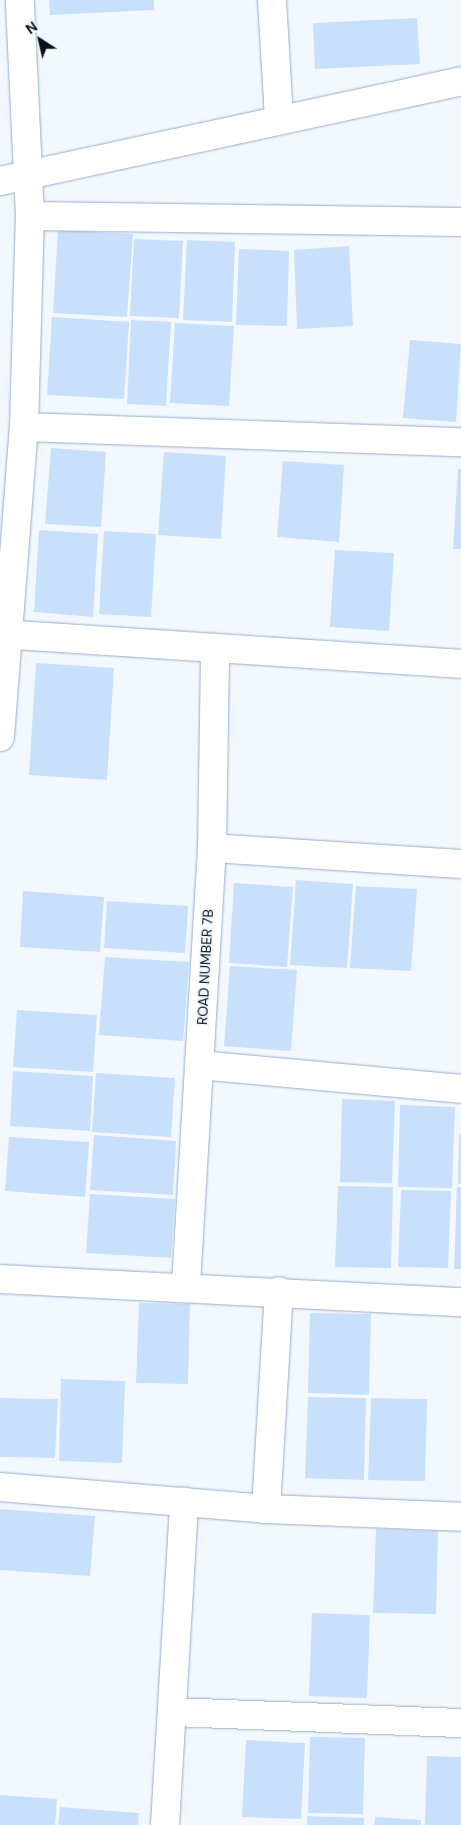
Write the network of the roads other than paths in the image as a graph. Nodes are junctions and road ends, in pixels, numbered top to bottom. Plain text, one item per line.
1 (20, 0) edge
2 (272, 0) edge
3 (461, 81) edge
4 (279, 120) junction
5 (28, 173) junction
6 (0, 180) edge
7 (30, 216) junction
8 (461, 222) edge
9 (24, 427) junction
10 (461, 442) edge
11 (3, 634) edge
12 (215, 649) junction
13 (461, 664) edge
14 (0, 737) edge
15 (212, 848) junction
16 (461, 864) edge
17 (199, 1065) junction
18 (461, 1089) edge
19 (0, 1279) edge
20 (186, 1285) junction
21 (279, 1291) junction
22 (461, 1302) edge
23 (0, 1487) edge
24 (184, 1502) junction
25 (266, 1509) junction
26 (461, 1517) edge
27 (173, 1712) junction
28 (461, 1723) edge
29 (165, 1825) edge

1 - 5 street
2 - 4 street
3 - 4 street
4 - 5 street
5 - 6 street
5 - 7 street
7 - 8 street
7 - 9 street
9 - 10 street
9 - 11 street
11 - 12 street
11 - 14 street
12 - 13 street
12 - 15 street, ROAD NUMBER 7B
15 - 16 street
15 - 17 street, ROAD NUMBER 7B
17 - 18 street
17 - 20 street, ROAD NUMBER 7B
19 - 20 street
20 - 21 street
21 - 22 street
21 - 25 street
23 - 24 street
24 - 25 street
24 - 27 street
25 - 26 street
27 - 28 street
27 - 29 street

